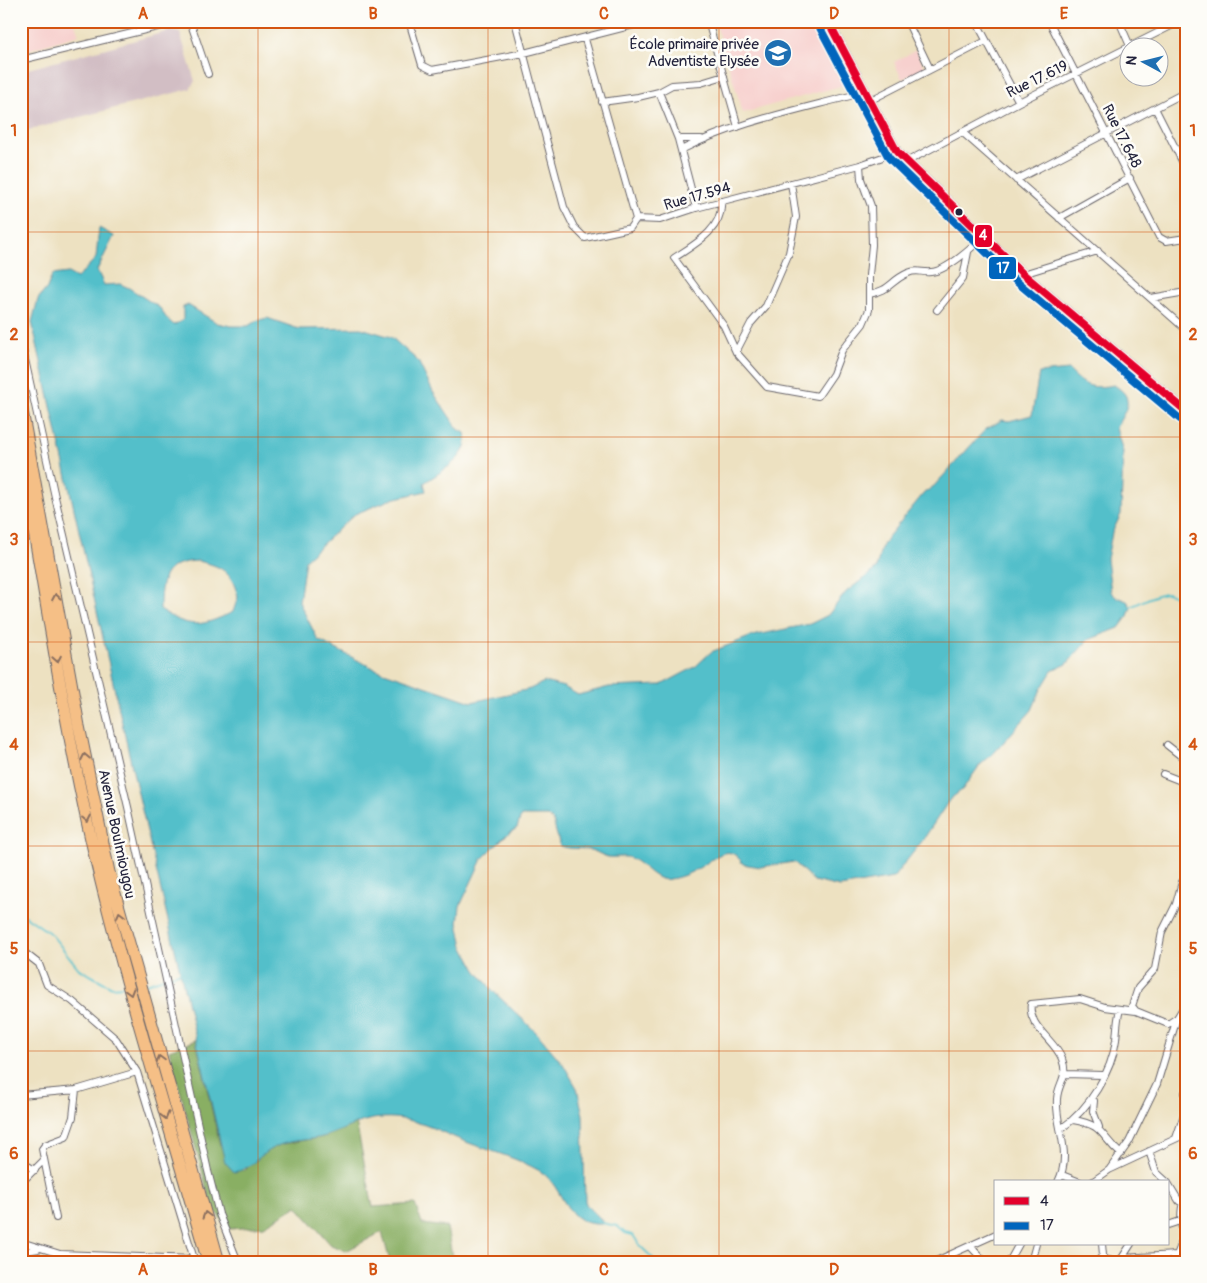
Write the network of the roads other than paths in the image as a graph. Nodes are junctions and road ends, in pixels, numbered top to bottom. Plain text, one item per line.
1 (182, 21) edge
2 (190, 21) edge
3 (408, 21) edge
4 (515, 21) edge
5 (649, 21) edge
6 (708, 21) edge
7 (828, 21) edge
8 (907, 21) edge
9 (976, 21) edge
10 (1049, 21) edge
11 (1119, 21) edge
12 (1181, 21) edge
13 (1126, 38) edge
14 (1146, 38) edge
15 (585, 39) junction
16 (986, 42) junction
17 (1120, 51) edge
18 (524, 54) junction
19 (21, 60) edge
20 (930, 69) junction
21 (208, 74) dead end
22 (1076, 74) junction
23 (724, 76) junction
24 (659, 92) junction
25 (865, 92) junction
26 (1186, 92) edge
27 (869, 101) junction
28 (602, 102) junction
29 (1019, 102) junction
30 (1155, 108) junction
31 (738, 127) junction
32 (962, 132) junction
33 (1106, 133) junction
34 (678, 139) junction
35 (702, 139) junction
36 (681, 150) junction
37 (1186, 151) edge
38 (897, 152) junction
39 (1179, 155) junction
40 (906, 162) junction
41 (860, 165) junction
42 (1186, 169) edge
43 (1130, 178) junction
44 (1016, 180) junction
45 (791, 183) junction
46 (721, 201) junction
47 (696, 208) junction
48 (1059, 218) junction
49 (636, 220) junction
50 (984, 236) junction
51 (1186, 238) edge
52 (1098, 251) junction
53 (968, 252) junction
54 (1024, 274) junction
55 (1186, 292) edge
56 (869, 294) junction
57 (1151, 298) junction
58 (937, 310) dead end
59 (1186, 331) edge
60 (21, 340) edge
61 (736, 352) junction
62 (21, 405) edge
63 (1186, 411) edge
64 (21, 456) edge
65 (1167, 744) dead end
66 (1186, 760) edge
67 (1164, 774) dead end
68 (1186, 783) edge
69 (1186, 878) edge
70 (21, 950) edge
71 (128, 964) junction
72 (1185, 1007) edge
73 (1120, 1009) junction
74 (1136, 1011) junction
75 (142, 1017) junction
76 (1178, 1018) junction
77 (1186, 1022) edge
78 (137, 1072) junction
79 (1065, 1074) junction
80 (1103, 1075) junction
81 (76, 1090) junction
82 (21, 1095) edge
83 (1094, 1101) dead end
84 (1186, 1109) edge
85 (1072, 1120) junction
86 (1062, 1128) junction
87 (1100, 1128) junction
88 (1186, 1134) edge
89 (1176, 1138) junction
90 (1149, 1151) junction
91 (1121, 1154) junction
92 (44, 1160) junction
93 (21, 1162) edge
94 (35, 1170) junction
95 (1109, 1170) junction
96 (1062, 1175) junction
97 (1059, 1180) edge
98 (1075, 1180) edge
99 (1095, 1180) edge
100 (1165, 1180) edge
101 (21, 1182) edge
102 (1170, 1186) edge
103 (1184, 1204) edge
104 (56, 1218) dead end
105 (1183, 1220) junction
106 (1170, 1224) edge
107 (994, 1235) edge
108 (21, 1242) edge
109 (1017, 1246) edge
110 (1035, 1246) edge
111 (1102, 1246) edge
112 (1129, 1246) edge
113 (970, 1247) junction
114 (39, 1249) junction
115 (21, 1252) edge
116 (1122, 1258) junction
117 (194, 1260) edge
118 (1100, 1260) edge
119 (208, 1262) edge
120 (219, 1262) edge
121 (238, 1262) edge
122 (934, 1262) edge
123 (985, 1262) edge
124 (1009, 1262) edge
125 (1031, 1262) edge

1 - 19 street
2 - 21 street
3 - 18 street
4 - 18 street, Rue 17.594
5 - 15 street
6 - 23 street
7 - 25 street
8 - 20 street
9 - 16 street
10 - 22 street, Rue 17.648
11 - 13 street
12 - 14 street, Rue 17.619
15 - 18 street
15 - 28 street
16 - 20 street
16 - 29 street
17 - 22 street, Rue 17.619
18 - 49 street, Rue 17.594
20 - 27 street
22 - 29 street, Rue 17.619
22 - 33 street, Rue 17.648
23 - 24 street
23 - 31 street
24 - 28 street
24 - 34 street
25 - 27 street
25 - 31 street
26 - 30 street
27 - 38 street
28 - 49 street
29 - 32 street, Rue 17.619
30 - 33 street
30 - 39 street
31 - 35 street
32 - 40 street, Rue 17.619
32 - 44 street
33 - 43 street, Rue 17.648
33 - 44 street
34 - 35 street
34 - 36 street
35 - 36 street
36 - 47 street
37 - 39 street
38 - 40 street
38 - 41 street, Rue 17.594
39 - 42 street
40 - 50 street
41 - 45 street, Rue 17.594
41 - 56 street
43 - 48 street
43 - 51 street, Rue 17.648
44 - 48 street
45 - 46 street, Rue 17.594
45 - 61 street
46 - 47 street, Rue 17.594
46 - 61 street
47 - 49 street, Rue 17.594
48 - 52 street
50 - 53 street
50 - 54 street
52 - 54 street
52 - 57 street
53 - 56 street
53 - 58 street
54 - 63 street
55 - 57 street
56 - 61 street
57 - 59 street
60 - 121 street
71 -> 62 highway, Avenue Boulmiougou
64 -> 71 highway, Avenue Boulmiougou
65 - 66 street
67 - 68 street
69 - 74 street
70 - 78 street
71 - 75 highway, Avenue Boulmiougou
72 - 76 street
73 - 74 street
73 - 79 street
73 - 80 street
74 - 76 street
75 -> 119 highway, Avenue Boulmiougou
120 -> 75 highway, Avenue Boulmiougou
76 - 77 street
76 - 91 street
78 - 81 street
78 - 117 street
79 - 80 street
79 - 86 street
80 - 85 street
81 - 82 street
81 - 92 street
83 - 87 street
84 - 89 street
85 - 86 street
85 - 87 street
86 - 96 street
87 - 91 street
88 - 89 street
89 - 90 street
90 - 95 street
90 - 100 street
91 - 95 street
92 - 94 street
92 - 104 street
93 - 94 street
94 - 101 street
95 - 99 street
96 - 97 street
96 - 98 street
102 - 103 street
103 - 105 street
105 - 106 street
105 - 116 street
107 - 113 street
108 - 114 street
109 - 124 street
110 - 125 street
111 - 118 street
112 - 116 street
113 - 122 street
113 - 123 street
114 - 115 street
114 - 117 street
116 - 118 street

